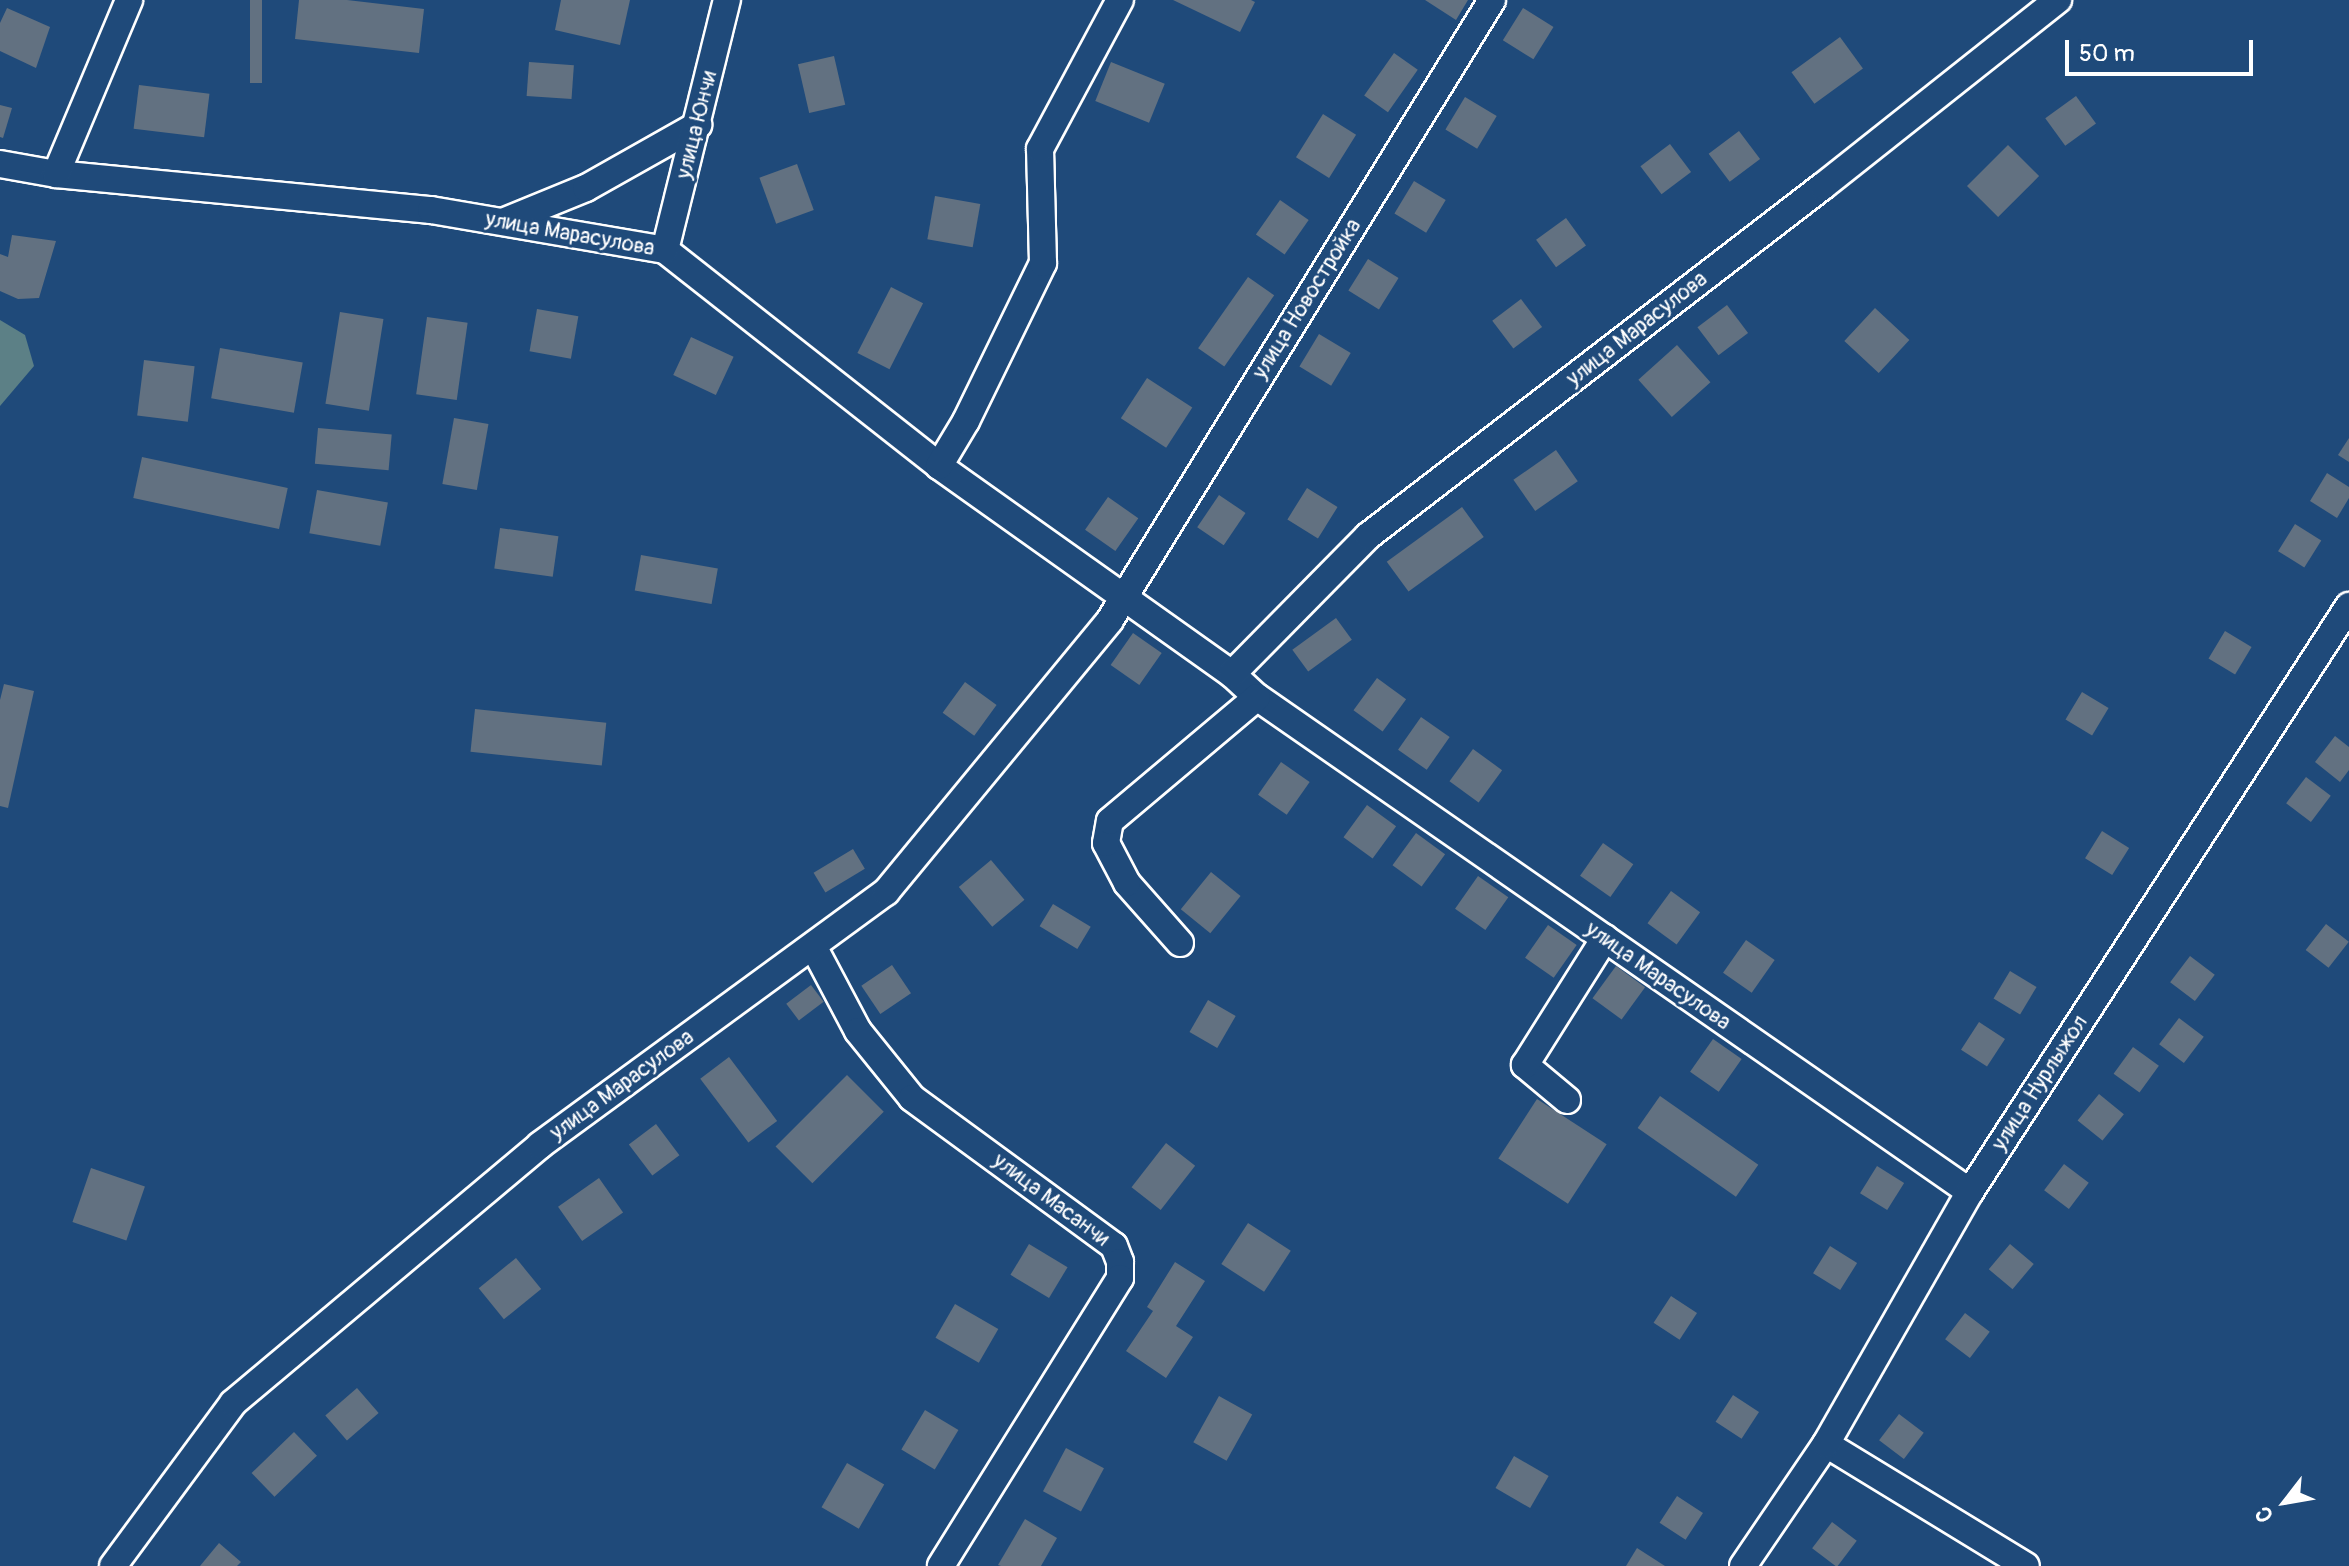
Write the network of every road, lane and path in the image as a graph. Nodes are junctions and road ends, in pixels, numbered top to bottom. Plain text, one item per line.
1 (129, 0) edge
2 (727, 0) edge
3 (1120, 0) edge
4 (1492, 0) edge
5 (2058, 0) edge
6 (698, 125) junction
7 (0, 164) edge
8 (56, 174) junction
9 (505, 221) junction
10 (665, 250) junction
11 (939, 466) junction
12 (1123, 598) junction
13 (2347, 615) edge
14 (1232, 674) junction
15 (1257, 697) junction
16 (1605, 938) junction
17 (1180, 943) dead end
18 (813, 946) junction
19 (1567, 1100) dead end
20 (1970, 1192) junction
21 (1826, 1444) junction
22 (113, 1566) edge
23 (941, 1566) edge
24 (1743, 1566) edge
25 (2026, 1566) edge

1 - 8 street
2 - 6 street, улица Юнчи
3 - 11 street
4 - 12 street, улица Новостройка
5 - 14 street, улица Марасулова
6 - 9 street
6 - 10 street, улица Юнчи
7 - 8 street, улица Марасулова
8 - 9 street, улица Марасулова
9 - 10 street, улица Марасулова
10 - 11 street, улица Марасулова
11 - 12 street, улица Марасулова
12 - 14 street, улица Марасулова
12 - 18 street, улица Марасулова
13 - 20 street, улица Нурлыжол
14 - 15 street, улица Марасулова
15 - 16 street, улица Марасулова
15 - 17 street
16 - 19 street
16 - 20 street, улица Марасулова
18 - 22 street, улица Марасулова
18 - 23 street, улица Масанчи
20 - 21 street, улица Нурлыжол
21 - 24 street, улица Нурлыжол
21 - 25 street

